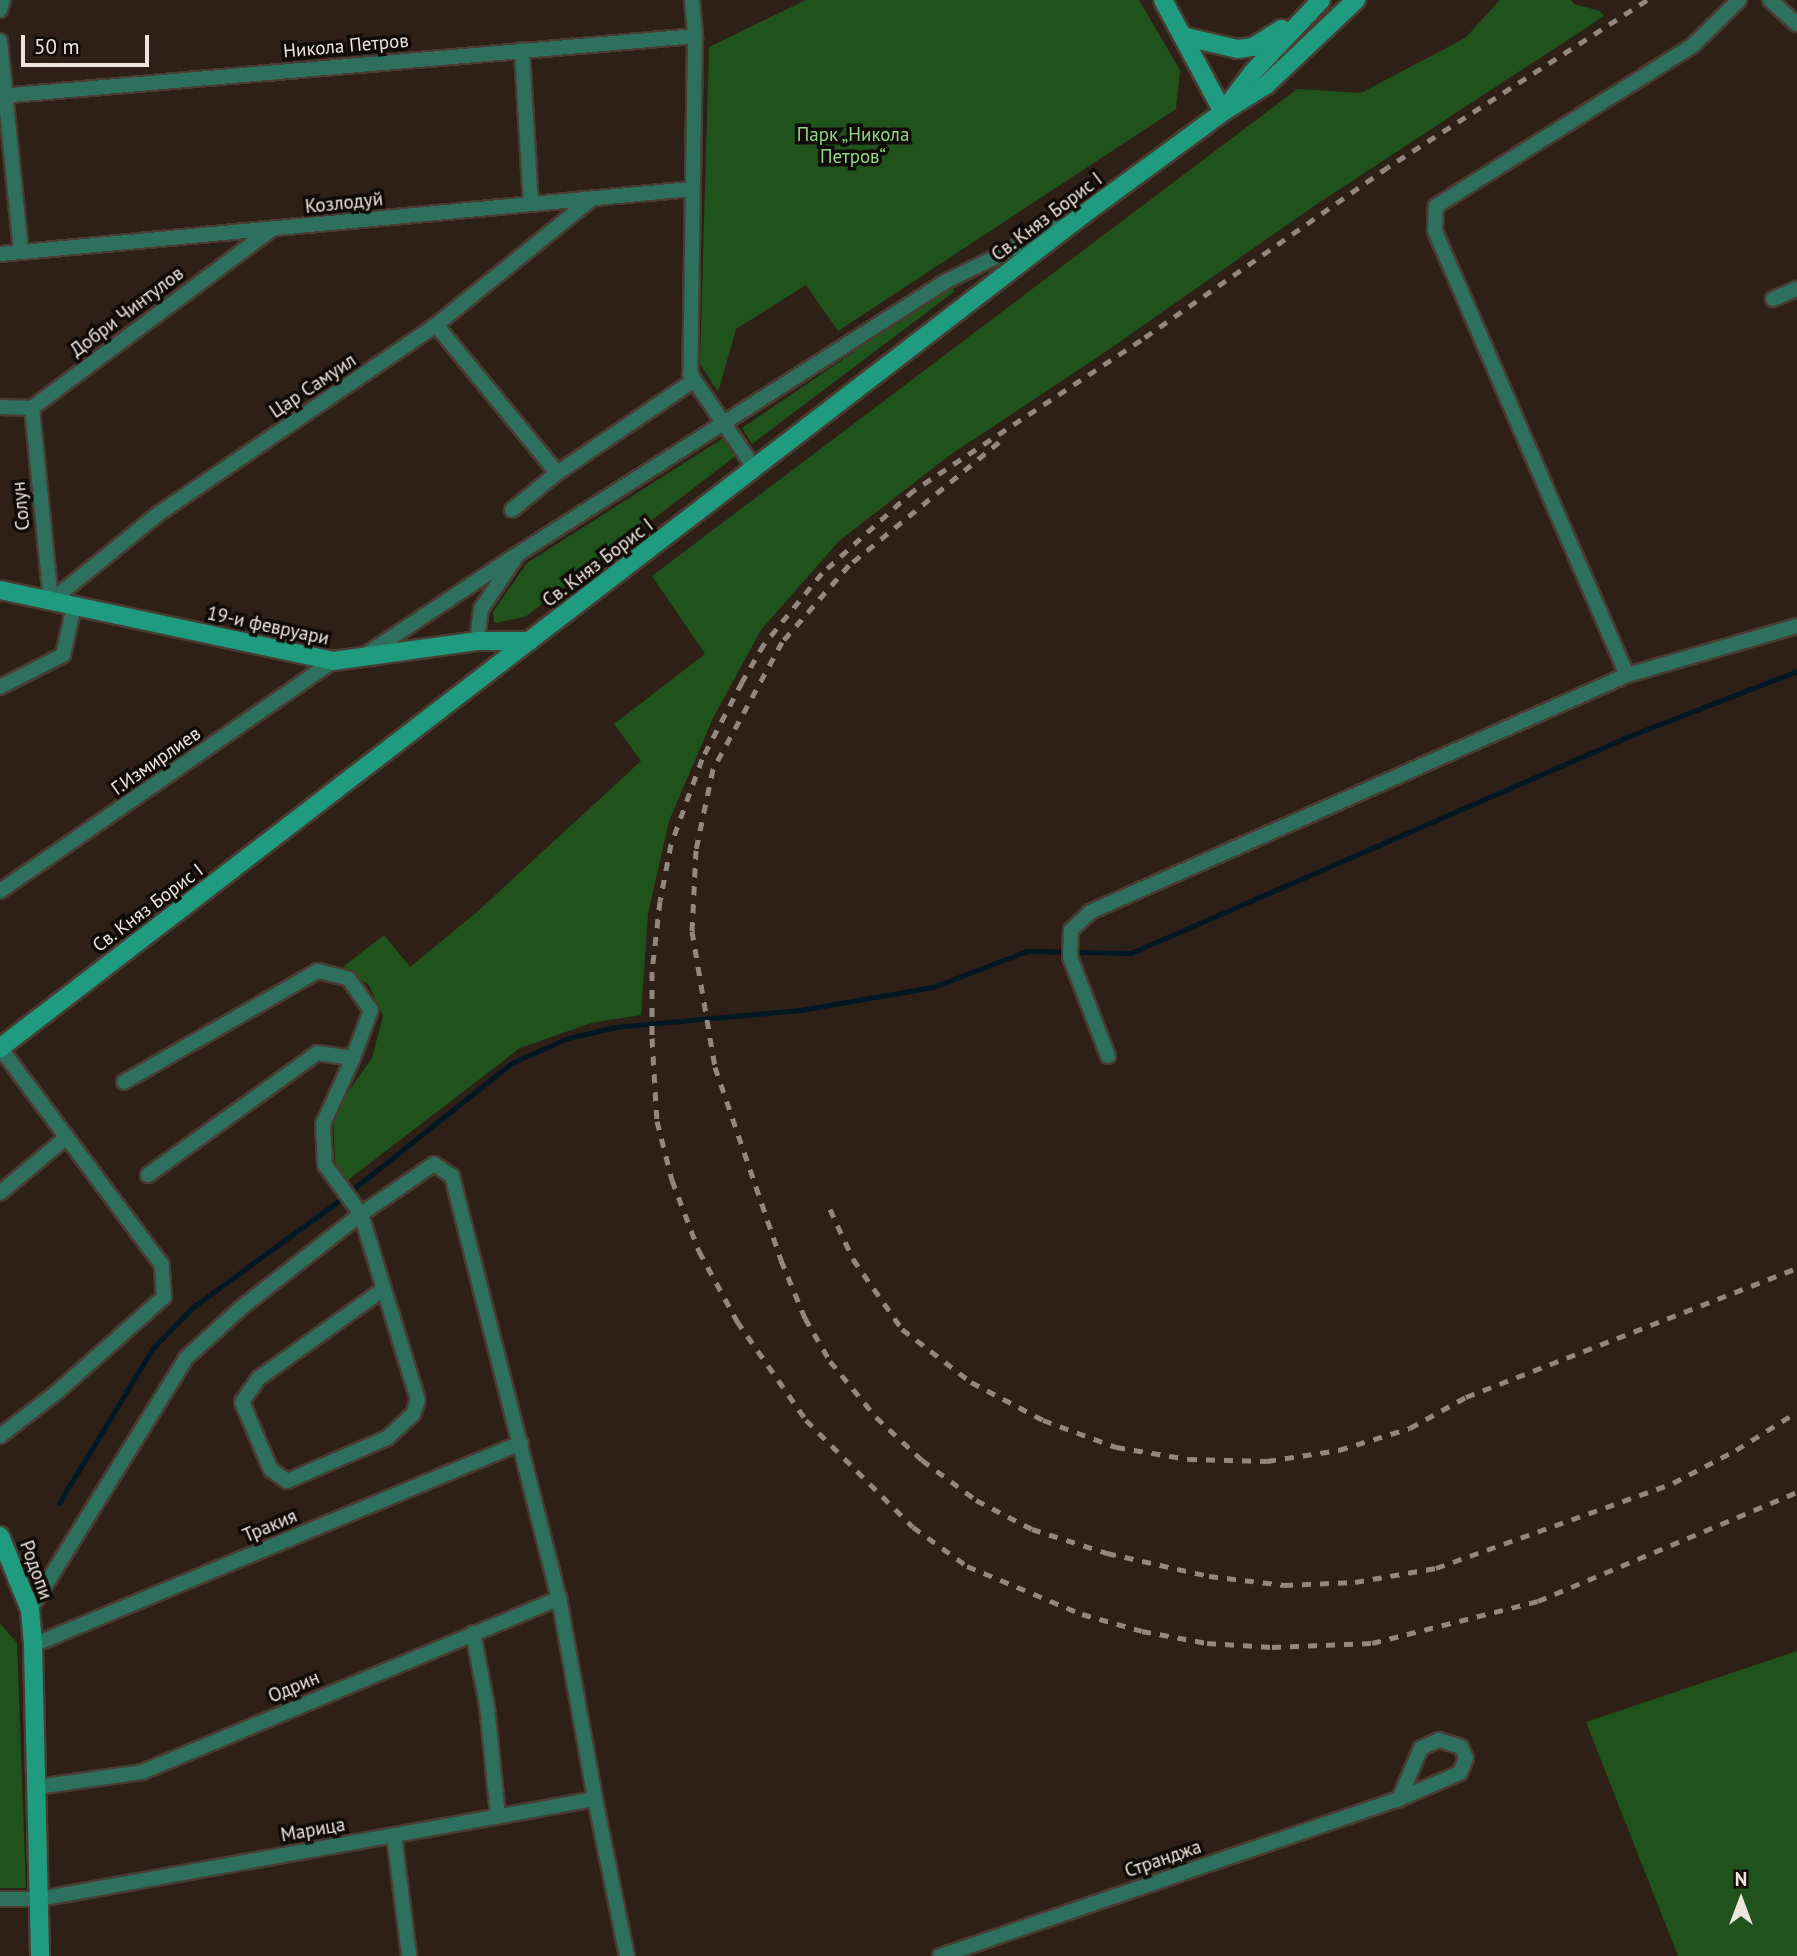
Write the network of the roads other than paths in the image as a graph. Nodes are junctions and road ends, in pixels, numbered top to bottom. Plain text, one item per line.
1 (3, 0) edge
2 (692, 0) edge
3 (1163, 0) edge
4 (1356, 0) edge
5 (1739, 0) edge
6 (1770, 0) edge
7 (1319, 2) edge
8 (0, 10) edge
9 (1797, 24) edge
10 (695, 36) junction
11 (1186, 37) junction
12 (0, 41) edge
13 (522, 50) junction
14 (2, 95) edge
15 (1223, 112) junction
16 (692, 189) junction
17 (593, 198) junction
18 (531, 204) junction
19 (1084, 214) junction
20 (272, 229) junction
21 (21, 252) junction
22 (0, 254) edge
23 (1797, 289) edge
24 (1773, 299) dead end
25 (436, 325) junction
26 (693, 381) junction
27 (0, 407) edge
28 (32, 408) junction
29 (724, 422) junction
30 (755, 469) junction
31 (557, 473) junction
32 (512, 510) dead end
33 (519, 554) junction
34 (0, 590) edge
35 (51, 601) junction
36 (74, 606) junction
37 (1797, 626) edge
38 (477, 641) junction
39 (530, 641) junction
40 (365, 655) junction
41 (333, 661) junction
42 (1627, 675) junction
43 (0, 687) edge
44 (0, 891) edge
45 (0, 1048) edge
46 (1108, 1056) dead end
47 (354, 1058) junction
48 (124, 1082) dead end
49 (67, 1138) junction
50 (148, 1175) dead end
51 (0, 1193) edge
52 (361, 1214) junction
53 (384, 1289) junction
54 (0, 1436) edge
55 (521, 1443) junction
56 (0, 1536) edge
57 (4, 1560) edge
58 (559, 1598) junction
59 (30, 1610) junction
60 (473, 1633) junction
61 (33, 1645) junction
62 (37, 1787) junction
63 (1399, 1798) junction
64 (595, 1799) junction
65 (498, 1816) junction
66 (394, 1835) junction
67 (0, 1899) edge
68 (39, 1899) junction
69 (40, 1956) edge
70 (409, 1956) edge
71 (627, 1956) edge
72 (940, 1956) edge

1 - 8 street
2 - 10 street
3 - 11 street
4 - 15 street, Св. Княз Борис I
5 - 42 street
6 - 9 street
7 - 11 street
7 - 15 street, Св. Княз Борис I
10 - 13 street, Никола Петров
10 - 16 street
11 - 15 street
12 - 14 street
13 - 14 street, Никола Петров
13 - 18 street
14 - 21 street
15 - 19 street, Св. Княз Борис I
16 - 17 street, Козлодуй
16 - 26 street
17 - 18 street, Козлодуй
17 - 25 street, Цар Самуил
18 - 20 street, Козлодуй
19 - 29 street
19 - 30 street, Св. Княз Борис I
20 - 21 street, Козлодуй
20 - 28 street, Добри Чинтулов
21 - 22 street, Козлодуй
23 - 24 street
25 - 31 street
25 - 35 street, Цар Самуил
26 - 29 street
26 - 31 street
27 - 28 street
28 - 35 street, Солун
29 - 30 street
29 - 33 street
30 - 39 street, Св. Княз Борис I
31 - 32 street
33 - 38 street
33 - 40 street
34 - 35 street, 19-и февруари
35 - 36 street, 19-и февруари
36 - 41 street, 19-и февруари
36 - 43 street
37 - 42 street
38 - 39 street, 19-и февруари
38 - 40 street, 19-и февруари
39 - 45 street, Св. Княз Борис I
40 - 41 street, 19-и февруари
41 - 44 street, Г.Измирлиев
42 - 46 street
45 - 49 street
47 - 48 street
47 - 50 street
47 - 52 street
49 - 51 street
49 - 54 street
52 - 53 street
52 - 55 street
52 - 59 street
53 - 53 street
55 - 58 street
55 - 61 street, Тракия
56 - 57 street, Родопи
57 - 59 street, Родопи
58 - 60 street, Одрин
58 - 64 street
59 - 61 street, Родопи
60 - 62 street, Одрин
60 - 65 street
61 - 62 street, Родопи
62 - 68 street, Родопи
63 - 63 street, Странджа
63 - 72 street, Странджа
64 - 65 street, Марица
64 - 71 street
65 - 66 street, Марица
66 - 68 street, Марица
66 - 70 street
67 - 68 street, Марица
68 - 69 street, Родопи

